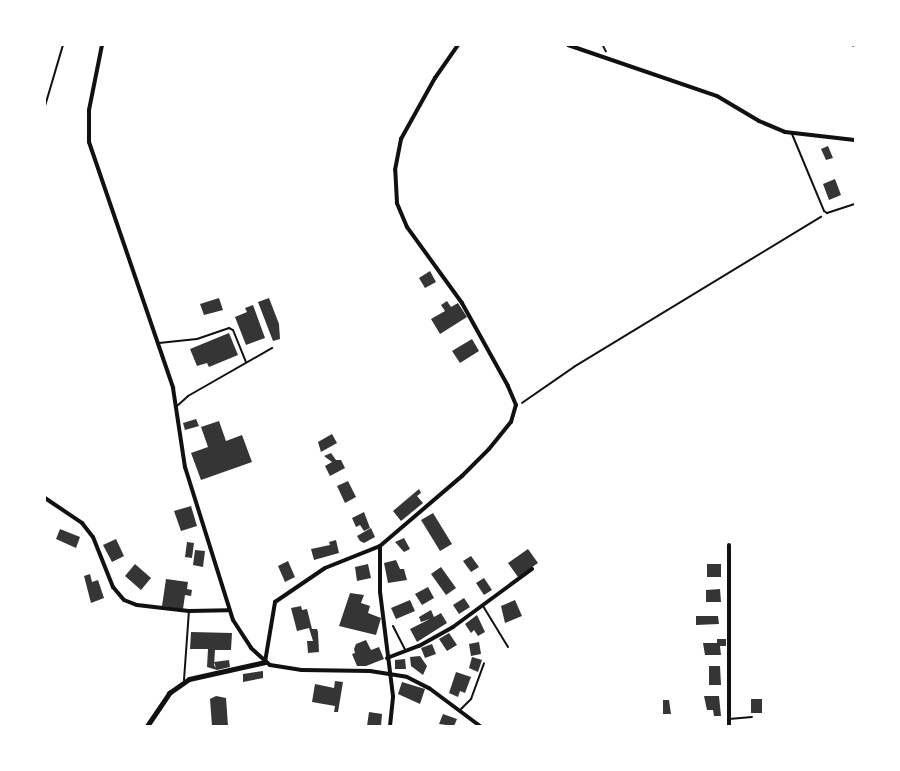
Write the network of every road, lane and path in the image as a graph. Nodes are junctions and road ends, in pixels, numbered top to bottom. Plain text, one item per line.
1 (63, 45) edge
2 (102, 45) edge
3 (458, 45) edge
4 (568, 45) edge
5 (45, 106) edge
6 (792, 134) junction
7 (855, 140) edge
8 (855, 204) edge
9 (827, 213) junction
10 (157, 344) junction
11 (272, 348) dead end
12 (246, 363) junction
13 (516, 405) junction
14 (176, 407) junction
15 (45, 498) edge
16 (729, 545) dead end
17 (380, 546) junction
18 (532, 570) dead end
19 (482, 605) junction
20 (228, 610) junction
21 (189, 611) junction
22 (393, 626) dead end
23 (508, 647) dead end
24 (405, 651) junction
25 (387, 658) junction
26 (265, 663) junction
27 (484, 663) dead end
28 (390, 675) junction
29 (184, 682) junction
30 (459, 711) junction
31 (752, 717) dead end
32 (729, 719) junction
33 (147, 726) edge
34 (390, 726) edge
35 (480, 726) edge
36 (729, 726) edge

1 - 5 lane
2 - 10 street
3 - 13 street
4 - 6 street
6 - 7 street
6 - 9 lane
8 - 9 lane
9 - 13 path
10 - 12 lane
10 - 14 street
11 - 12 lane
12 - 14 lane
13 - 17 street
14 - 20 street
15 - 21 street
16 - 32 street
17 - 25 street
17 - 26 street
18 - 19 street
19 - 23 lane
19 - 24 street
20 - 21 street
20 - 26 street
21 - 29 lane
22 - 24 lane
24 - 25 street
25 - 28 street
26 - 28 street
26 - 29 street
27 - 30 lane
28 - 30 street
28 - 34 street
29 - 33 street
30 - 35 street
31 - 32 lane
32 - 36 street

